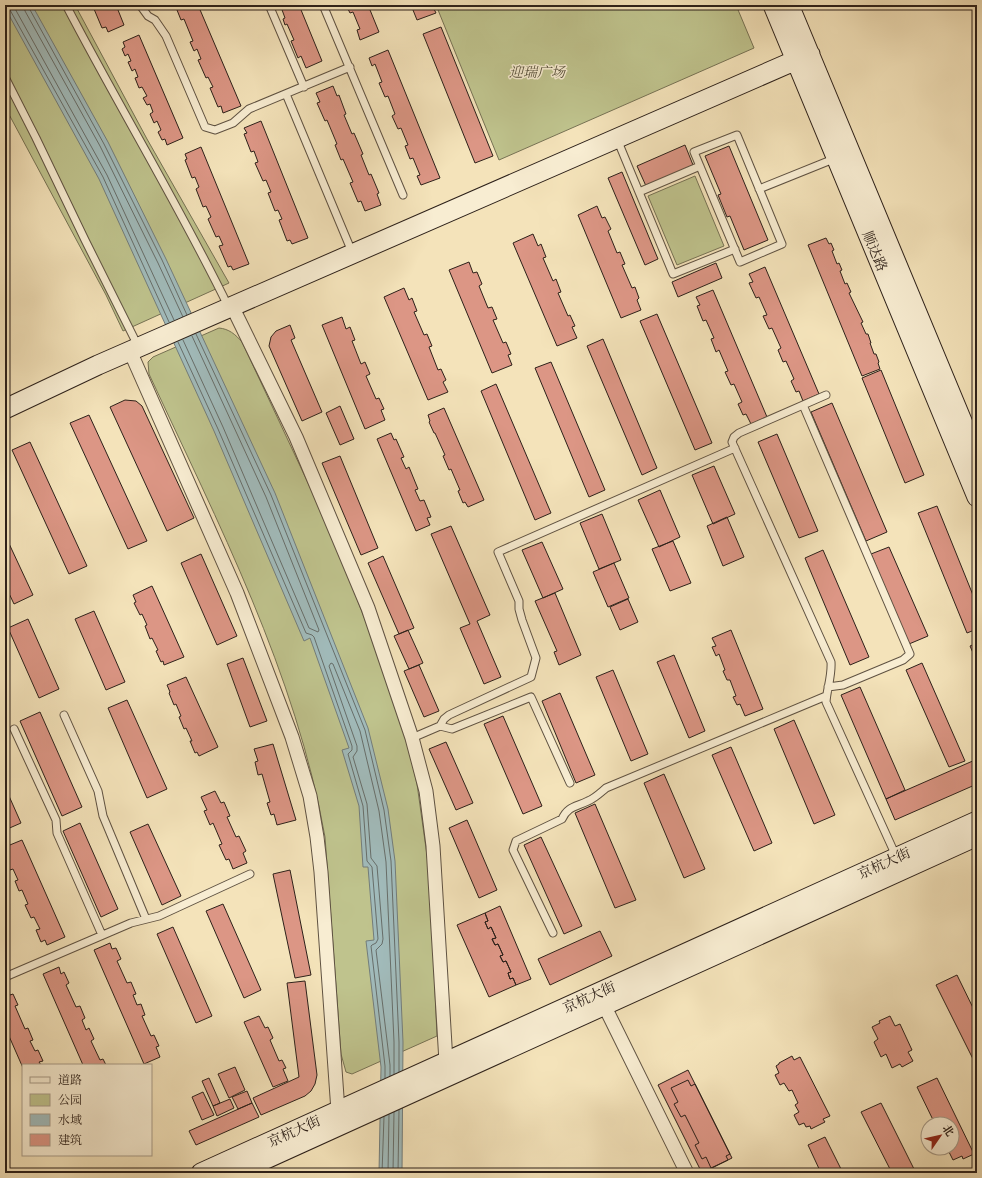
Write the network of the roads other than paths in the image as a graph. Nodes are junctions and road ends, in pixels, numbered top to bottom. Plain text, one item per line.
1 (66, 5) edge
2 (140, 5) edge
3 (269, 5) edge
4 (323, 5) edge
5 (773, 5) edge
6 (789, 5) edge
7 (803, 57) junction
8 (350, 67) junction
9 (5, 77) edge
10 (304, 87) junction
11 (286, 94) junction
12 (616, 138) junction
13 (836, 158) junction
14 (700, 166) junction
15 (760, 190) junction
16 (639, 192) junction
17 (403, 195) dead end
18 (735, 249) junction
19 (353, 253) junction
20 (230, 307) junction
21 (134, 349) junction
22 (826, 395) dead end
23 (803, 405) junction
24 (5, 409) edge
25 (735, 448) junction
26 (977, 457) edge
27 (977, 497) edge
28 (828, 687) junction
29 (826, 696) junction
30 (64, 715) dead end
31 (440, 726) junction
32 (14, 729) dead end
33 (412, 738) junction
34 (570, 783) dead end
35 (977, 820) edge
36 (977, 836) edge
37 (896, 857) junction
38 (250, 874) dead end
39 (146, 919) junction
40 (553, 933) dead end
41 (102, 935) junction
42 (5, 977) edge
43 (604, 1005) junction
44 (446, 1062) junction
45 (338, 1111) junction
46 (201, 1173) edge
47 (235, 1173) edge
48 (687, 1173) edge

1 - 20 lane
2 - 11 lane
3 - 10 lane
4 - 8 lane
5 - 7 main road, 顺达路
6 - 7 main road, 顺达路
7 - 12 main road
7 - 13 main road, 顺达路
7 - 26 main road, 顺达路
8 - 10 lane
8 - 17 lane
9 - 21 lane
10 - 11 lane
11 - 19 lane
12 - 16 lane
12 - 19 main road
13 - 15 lane
13 - 27 main road, 顺达路
14 - 15 lane
14 - 16 lane
14 - 18 lane
15 - 18 lane
16 - 18 lane
19 - 20 main road
20 - 21 main road
20 - 33 street
21 - 24 main road
21 - 45 street
22 - 23 lane
23 - 25 lane
23 - 28 lane
25 - 28 lane
25 - 31 lane
28 - 29 lane
29 - 37 lane
29 - 40 lane
30 - 39 lane
31 - 33 lane
31 - 34 lane
32 - 41 lane
33 - 44 street
35 - 37 main road, 京杭大街
36 - 43 main road, 京杭大街
37 - 44 main road, 京杭大街
38 - 39 lane
39 - 41 lane
41 - 42 lane
43 - 47 main road, 京杭大街
43 - 48 street
44 - 45 main road, 京杭大街
45 - 46 main road, 京杭大街

